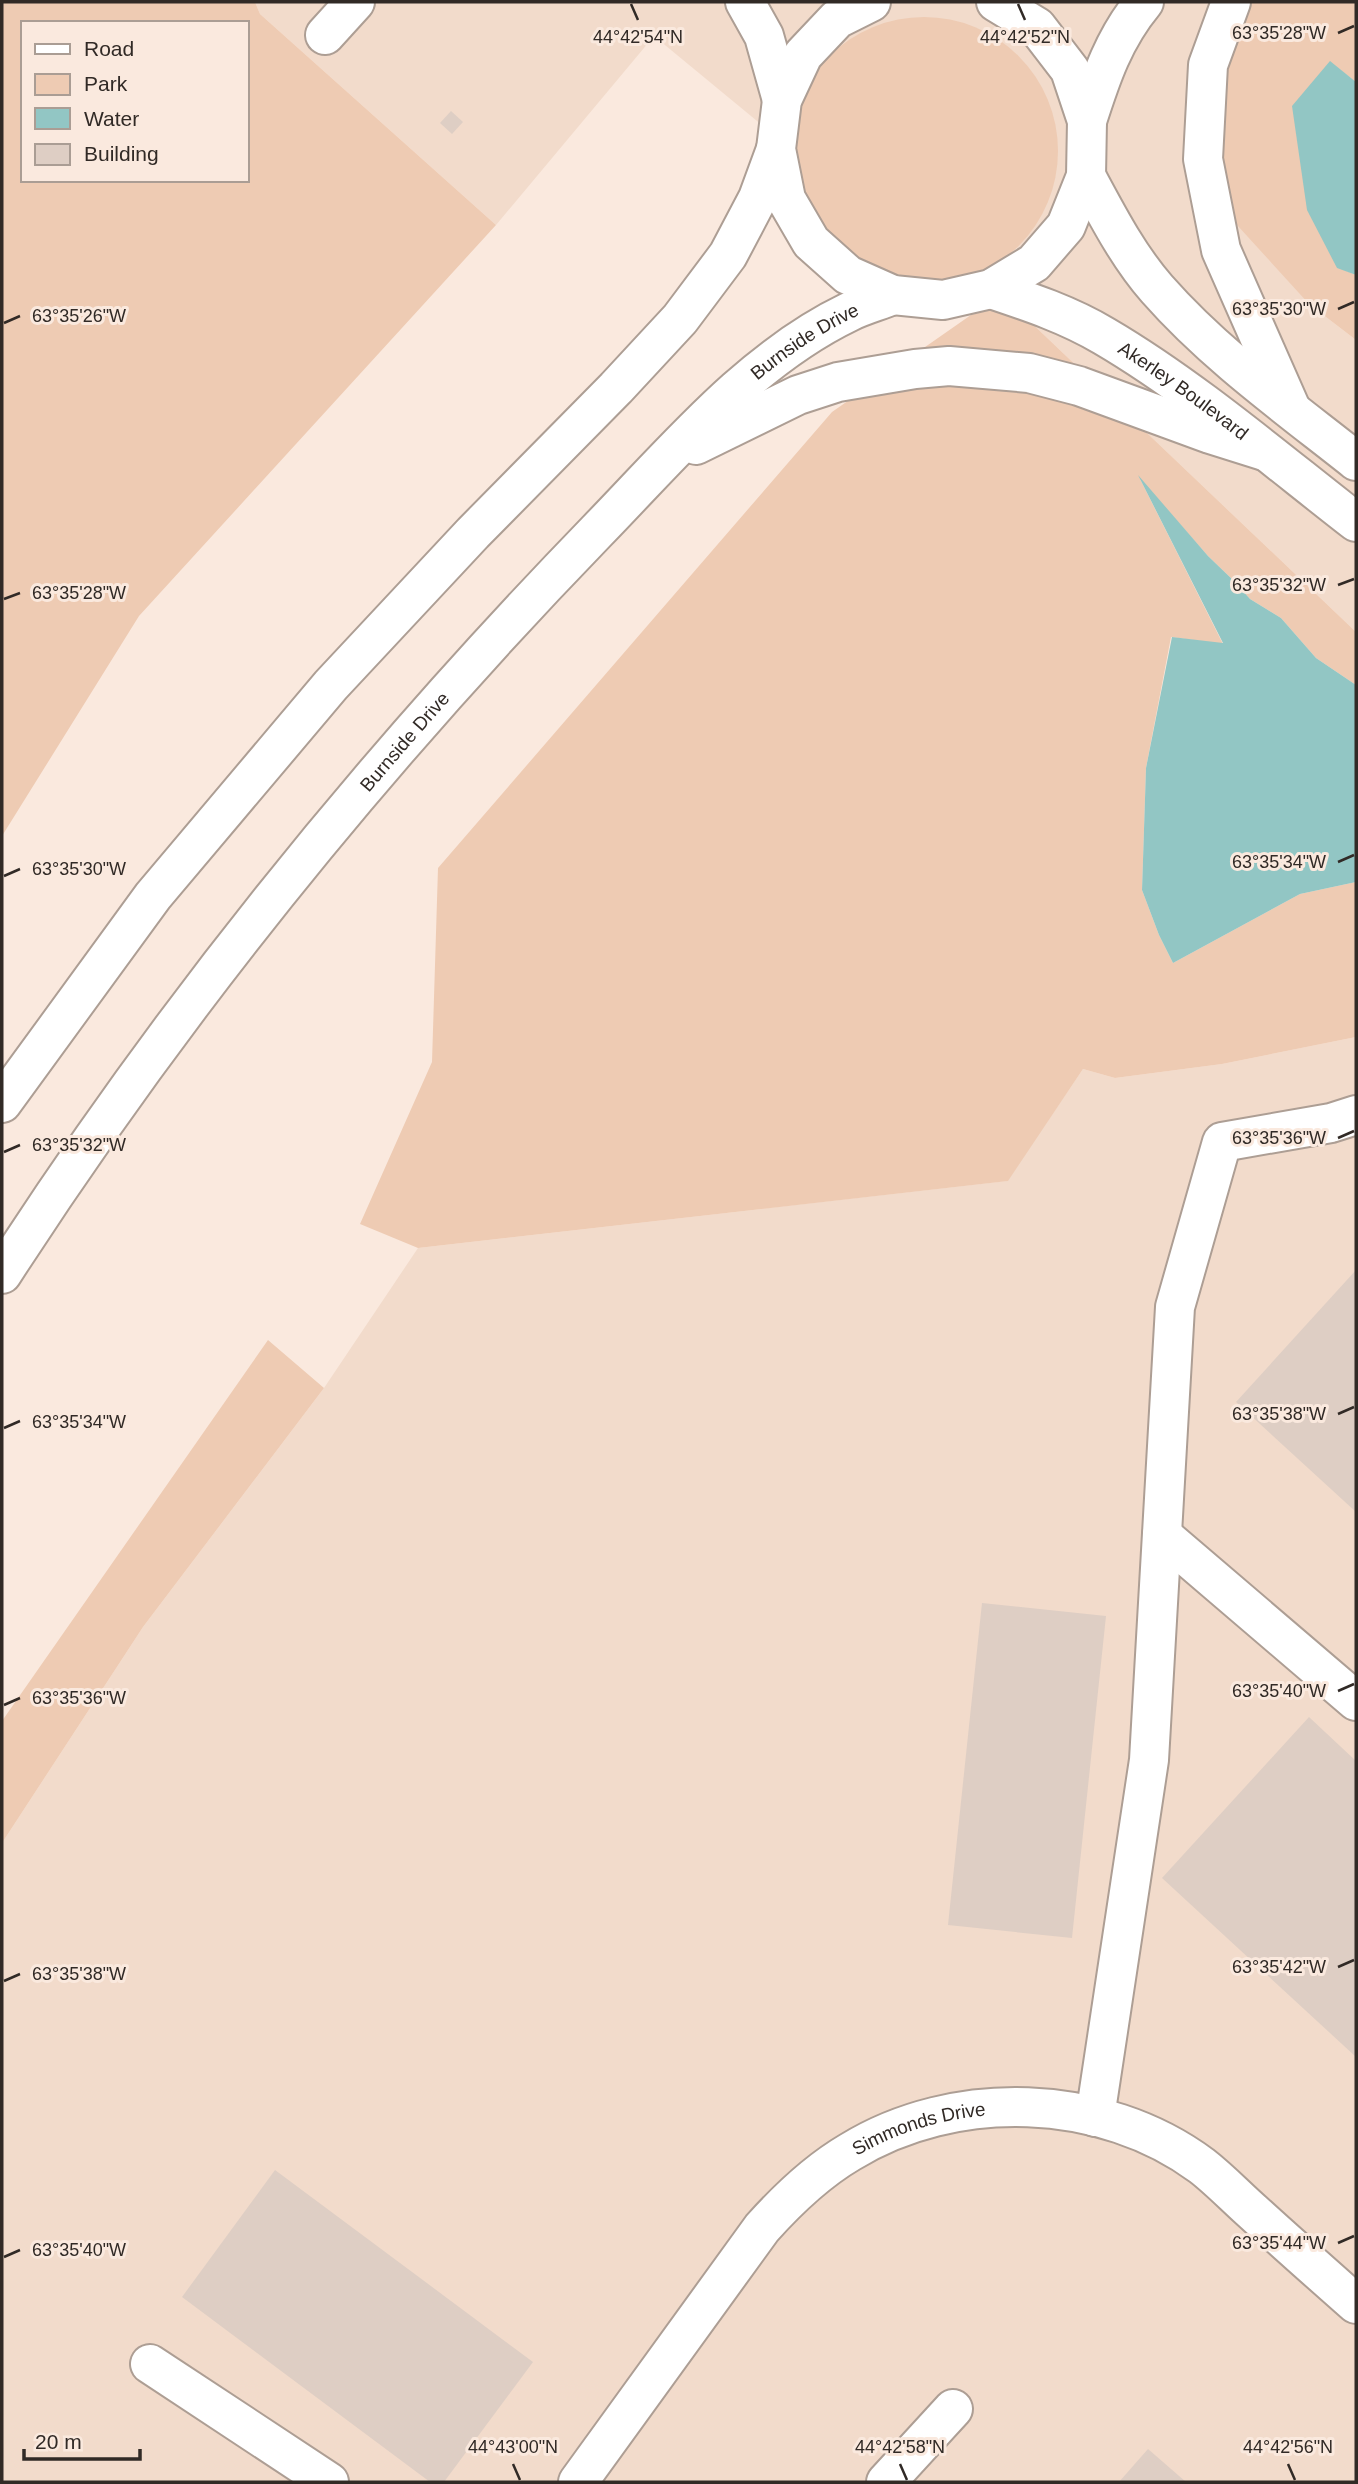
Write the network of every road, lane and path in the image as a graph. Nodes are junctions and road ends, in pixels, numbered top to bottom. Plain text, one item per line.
1 (355, 2) edge
2 (745, 2) edge
3 (871, 2) edge
4 (996, 2) edge
5 (1144, 2) edge
6 (1231, 2) edge
7 (325, 35) dead end
8 (782, 100) junction
9 (1087, 121) junction
10 (776, 149) junction
11 (1086, 176) junction
12 (991, 289) junction
13 (893, 295) junction
14 (1291, 409) junction
15 (1265, 452) junction
16 (666, 460) junction
17 (1356, 461) edge
18 (1356, 522) edge
19 (2, 1103) edge
20 (1356, 1115) edge
21 (2, 1274) edge
22 (1162, 1535) junction
23 (1356, 1701) edge
24 (1095, 2117) junction
25 (1356, 2304) edge
26 (150, 2364) dead end
27 (953, 2409) dead end
28 (329, 2482) edge
29 (578, 2482) edge
30 (886, 2482) edge

1 - 7 main road
2 - 8 main road
3 - 8 main road
4 - 9 main road
5 - 9 main road
6 - 14 main road
8 - 10 main road
9 - 11 main road
10 - 13 main road
10 - 19 main road
11 - 12 main road
11 - 14 main road
12 - 13 main road
12 - 15 main road, Akerley Boulevard
13 - 16 main road, Burnside Drive
14 - 17 main road
15 - 16 main road
15 - 18 main road, Akerley Boulevard
16 - 21 main road, Burnside Drive
20 - 22 main road
22 - 23 main road
22 - 24 main road
24 - 25 main road, Simmonds Drive
24 - 29 main road, Simmonds Drive
26 - 28 main road
27 - 30 main road

